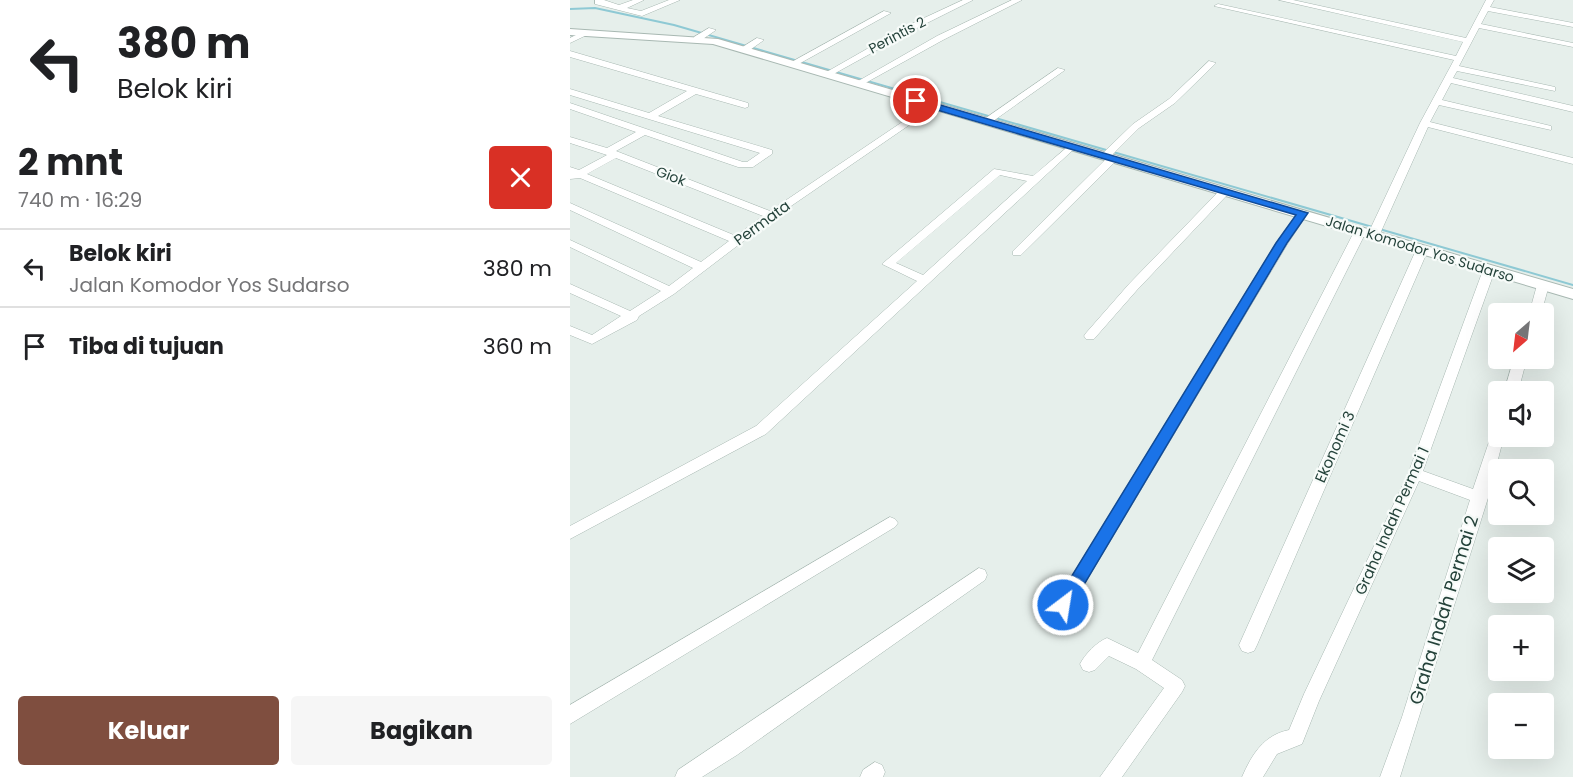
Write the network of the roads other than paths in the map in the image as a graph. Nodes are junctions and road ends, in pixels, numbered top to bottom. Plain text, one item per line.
1 (600, 0) edge
2 (640, 0) edge
3 (676, 0) edge
4 (969, 0) edge
5 (1018, 0) edge
6 (1283, 0) edge
7 (1487, 4) edge
8 (1218, 6) dead end
9 (619, 8) junction
10 (887, 14) dead end
11 (1476, 25) junction
12 (1573, 25) edge
13 (570, 32) edge
14 (587, 33) junction
15 (570, 41) edge
16 (1468, 41) junction
17 (1573, 45) edge
18 (570, 54) edge
19 (794, 63) junction
20 (1212, 63) dead end
21 (1457, 64) junction
22 (1061, 70) dead end
23 (829, 73) junction
24 (863, 80) junction
25 (1449, 80) junction
26 (1552, 89) dead end
27 (694, 91) junction
28 (570, 92) edge
29 (1437, 102) junction
30 (745, 105) dead end
31 (570, 106) edge
32 (932, 106) junction
33 (1573, 109) edge
34 (652, 117) junction
35 (991, 118) junction
36 (1425, 123) junction
37 (1548, 128) dead end
38 (641, 129) junction
39 (570, 140) edge
40 (1071, 147) junction
41 (612, 153) junction
42 (1111, 153) junction
43 (1573, 161) edge
44 (573, 174) edge
45 (1035, 180) junction
46 (1225, 191) junction
47 (570, 206) edge
48 (1303, 213) junction
49 (771, 215) junction
50 (1372, 230) junction
51 (738, 241) junction
52 (570, 243) edge
53 (1422, 250) junction
54 (1017, 253) dead end
55 (701, 267) junction
56 (1490, 270) junction
57 (926, 281) junction
58 (1543, 285) junction
59 (570, 288) edge
60 (670, 291) junction
61 (1573, 294) edge
62 (1537, 303) edge
63 (633, 317) junction
64 (570, 330) edge
65 (1090, 336) dead end
66 (1494, 447) edge
67 (1416, 474) junction
68 (1480, 498) junction
69 (890, 523) dead end
70 (570, 533) edge
71 (979, 575) dead end
72 (1063, 605) dead end
73 (1248, 645) dead end
74 (1142, 663) junction
75 (1089, 664) dead end
76 (570, 715) edge
77 (685, 777) edge
78 (1110, 777) edge
79 (1252, 777) edge
80 (1390, 777) edge

1 - 9 street
2 - 9 street
3 - 9 street
4 - 23 street, Perintis 2
5 - 24 street
6 - 16 street
7 - 11 street
7 - 12 street
8 - 21 street
10 - 19 street
11 - 16 street
11 - 17 street
13 - 14 street, Jalan Komodor Yos Sudarso
14 - 15 street
14 - 19 street, Jalan Komodor Yos Sudarso
16 - 21 street
18 - 27 street
19 - 23 street, Jalan Komodor Yos Sudarso
20 - 42 street
21 - 25 street
21 - 26 street
22 - 35 street
23 - 24 street, Jalan Komodor Yos Sudarso
24 - 32 street, Jalan Komodor Yos Sudarso
25 - 29 street
25 - 33 street
27 - 30 street
27 - 34 street
28 - 34 street
29 - 36 street
29 - 37 street
31 - 38 street
32 - 35 street, Jalan Komodor Yos Sudarso
32 - 49 street, Permata
34 - 38 street
34 - 38 street
35 - 40 street, Jalan Komodor Yos Sudarso
36 - 43 street
36 - 50 street
38 - 41 street
39 - 41 street, Giok
40 - 42 street, Jalan Komodor Yos Sudarso
40 - 45 street
41 - 44 street
41 - 49 street, Giok
42 - 46 street, Jalan Komodor Yos Sudarso
42 - 54 street
44 - 51 street
45 - 57 street
45 - 57 street
46 - 48 street, Jalan Komodor Yos Sudarso
46 - 65 street
47 - 55 street
48 - 50 street, Jalan Komodor Yos Sudarso
48 - 72 street
49 - 51 street, Permata
50 - 53 street, Jalan Komodor Yos Sudarso
50 - 74 street
51 - 55 street, Permata
52 - 60 street
53 - 56 street, Jalan Komodor Yos Sudarso
53 - 73 street, Ekonomi 3
55 - 60 street, Permata
56 - 58 street, Jalan Komodor Yos Sudarso
56 - 67 street, Graha Indah Permai 1
57 - 70 street
58 - 61 street, Jalan Komodor Yos Sudarso
58 - 62 street
59 - 63 street
60 - 63 street, Permata
63 - 64 street, Permata
66 - 68 street, Graha Indah Permai 2
67 - 68 street
67 - 79 street, Graha Indah Permai 1
68 - 80 street, Graha Indah Permai 2
69 - 76 street
71 - 77 street
74 - 75 street
74 - 78 street

